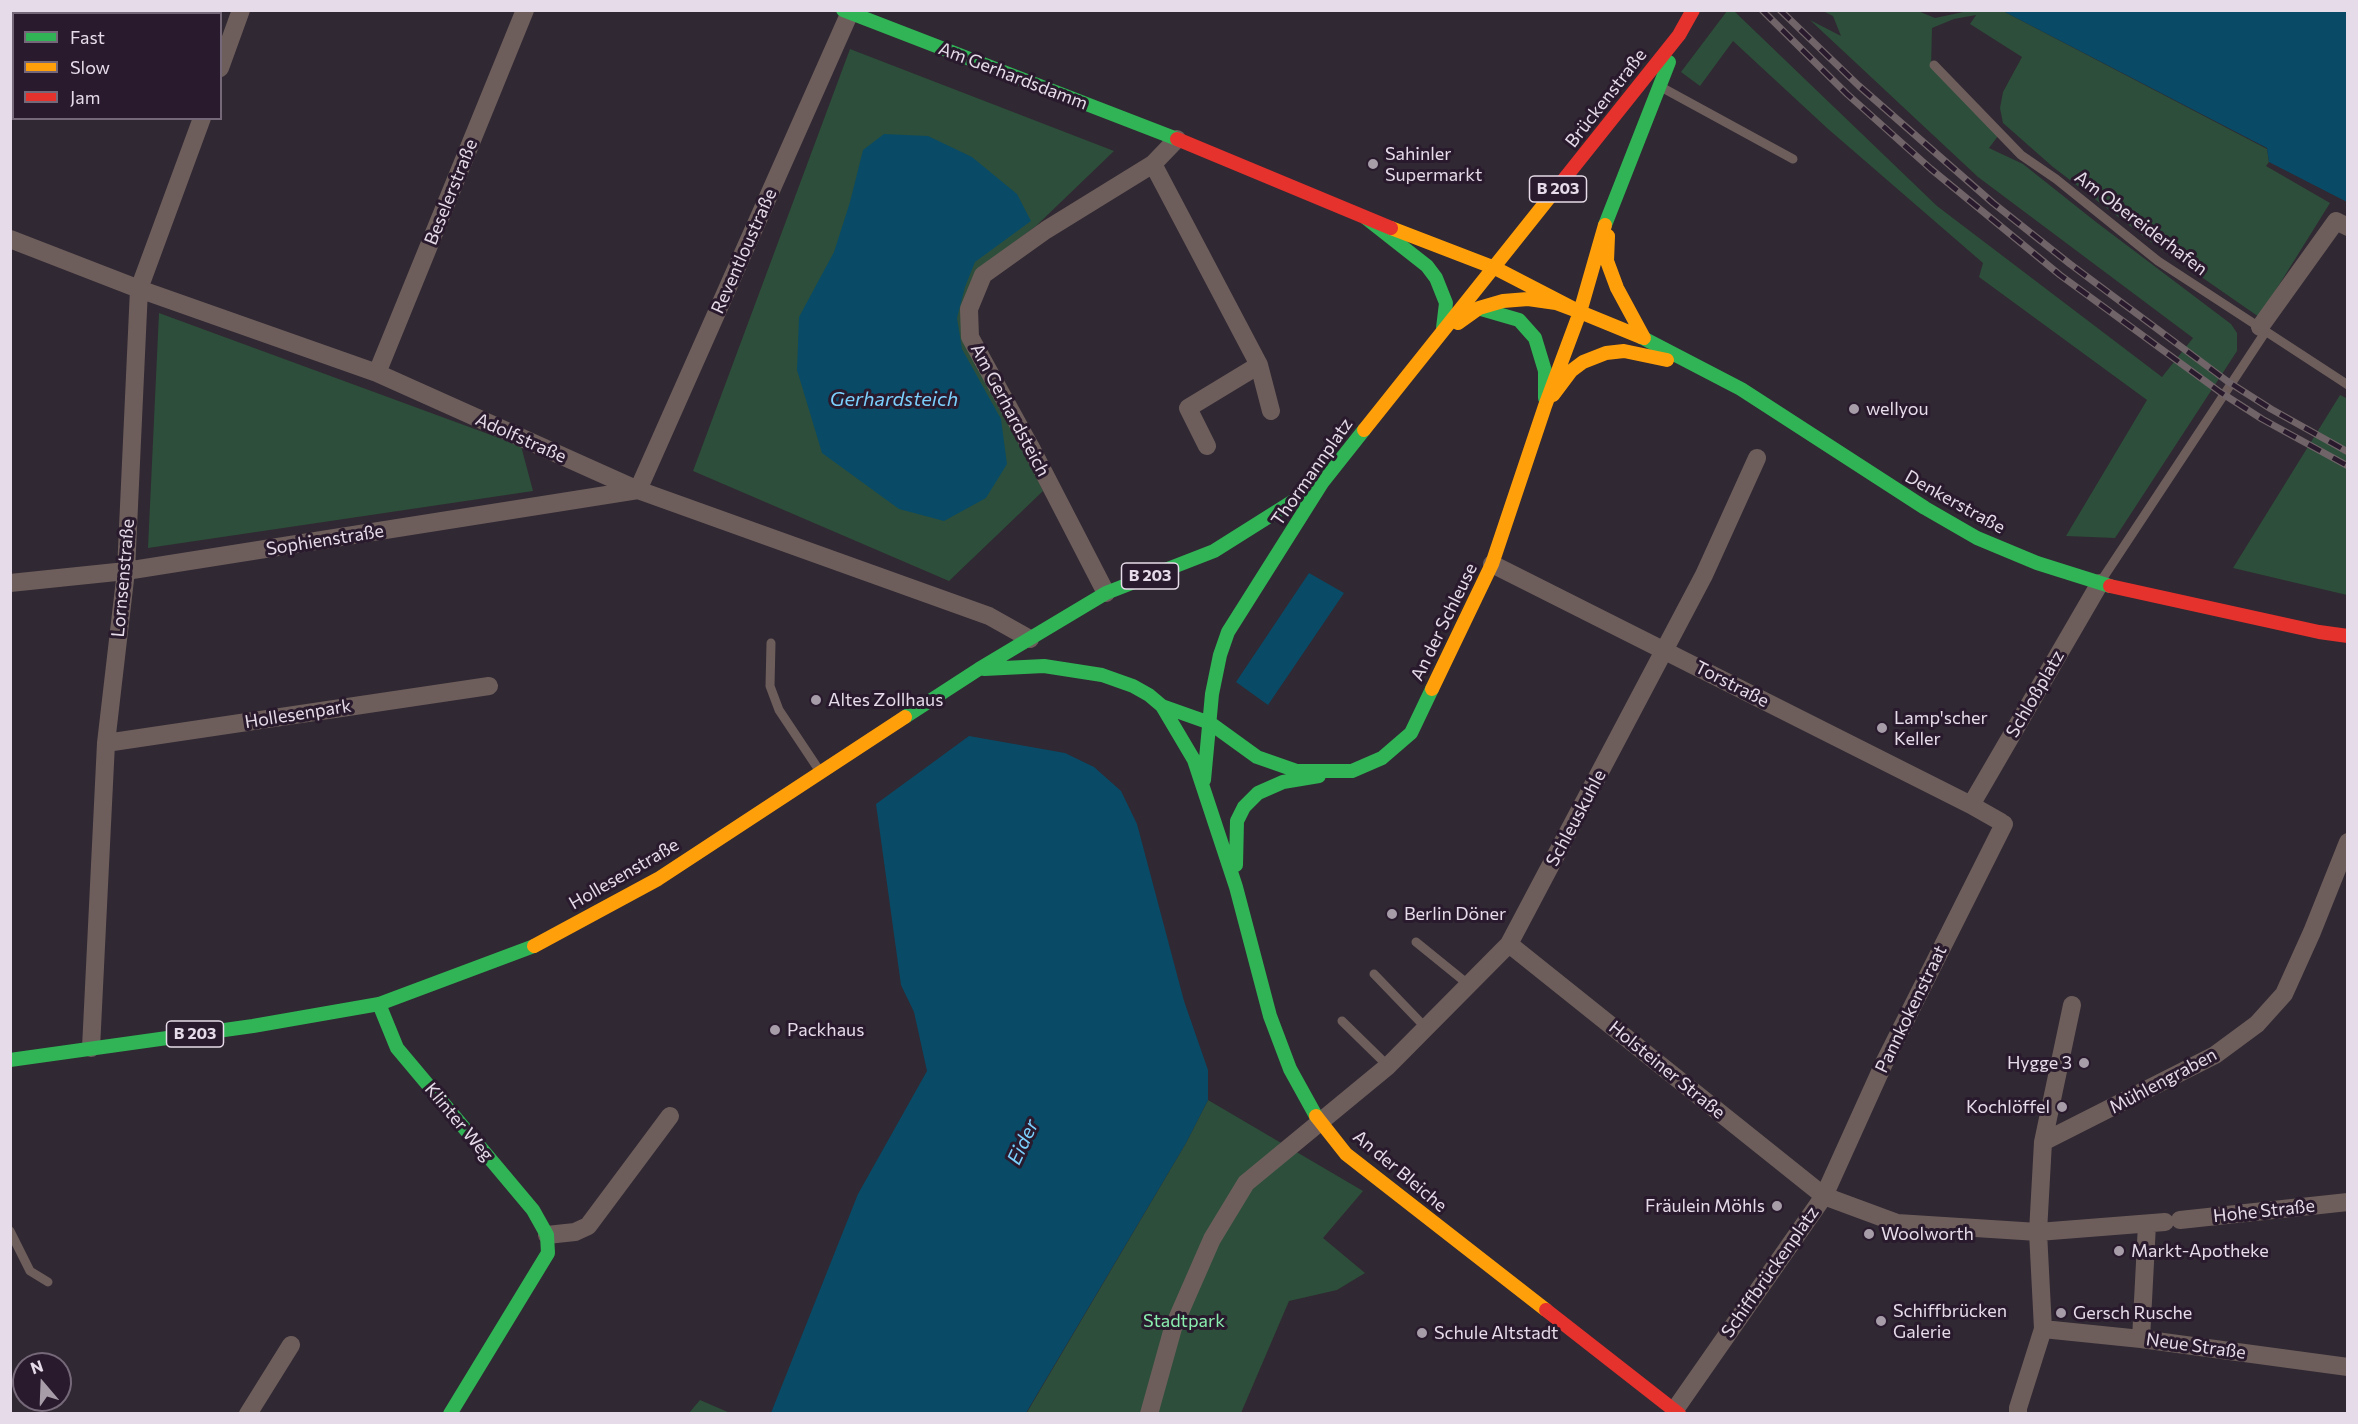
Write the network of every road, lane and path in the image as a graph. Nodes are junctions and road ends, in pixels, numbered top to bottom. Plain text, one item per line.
1 (242, 10) edge
2 (525, 10) edge
3 (1693, 10) edge
4 (848, 11) edge
5 (1679, 35) junction
6 (222, 63) edge
7 (1934, 65) dead end
8 (1659, 86) junction
9 (201, 120) edge
10 (1178, 139) junction
11 (1792, 159) dead end
12 (1153, 164) junction
13 (1609, 210) junction
14 (1366, 218) junction
15 (2348, 226) edge
16 (10, 239) edge
17 (1500, 271) junction
18 (139, 289) junction
19 (1528, 298) junction
20 (1479, 308) junction
21 (1580, 312) junction
22 (2263, 329) junction
23 (1441, 331) junction
24 (1644, 338) junction
25 (1260, 365) junction
26 (1699, 369) junction
27 (1545, 371) junction
28 (378, 373) junction
29 (2348, 385) edge
30 (1545, 406) junction
31 (1271, 411) dead end
32 (1207, 446) dead end
33 (1757, 458) dead end
34 (1322, 483) junction
35 (638, 490) junction
36 (1492, 564) junction
37 (126, 571) junction
38 (10, 583) edge
39 (2100, 583) junction
40 (1106, 593) junction
41 (2348, 636) edge
42 (1030, 639) junction
43 (771, 643) dead end
44 (1665, 650) junction
45 (979, 669) junction
46 (489, 686) dead end
47 (1162, 706) junction
48 (1209, 723) junction
49 (106, 742) junction
50 (1352, 771) junction
51 (820, 772) junction
52 (1204, 787) junction
53 (1971, 805) junction
54 (2348, 842) edge
55 (1236, 886) junction
56 (1416, 942) dead end
57 (1509, 944) junction
58 (1374, 974) dead end
59 (1469, 985) junction
60 (379, 1004) junction
61 (2072, 1005) dead end
62 (1342, 1021) dead end
63 (1426, 1028) junction
64 (91, 1048) junction
65 (10, 1060) edge
66 (1388, 1066) junction
67 (670, 1116) dead end
68 (1319, 1121) junction
69 (2043, 1142) junction
70 (1824, 1196) junction
71 (2348, 1202) edge
72 (2147, 1224) junction
73 (10, 1231) edge
74 (2038, 1232) junction
75 (547, 1235) junction
76 (48, 1282) dead end
77 (2043, 1329) junction
78 (2141, 1339) junction
79 (291, 1345) dead end
80 (2348, 1367) edge
81 (2018, 1411) edge
82 (1677, 1412) edge
83 (248, 1413) edge
84 (450, 1413) edge
85 (1149, 1413) edge

1 - 6 street
2 - 28 street, Beselerstraße
3 - 5 main road, Brückenstraße / B 203
4 - 10 main road, Am Gerhardsdamm
4 - 35 street, Reventloustraße
5 - 8 main road, Brückenstraße / B 203
5 - 17 main road, Brückenstraße / B 203
7 - 22 lane, Am Obereiderhafen
8 - 11 lane
8 - 13 main road, Brückenstraße / B 203
9 - 18 street, Lornsenstraße
10 - 12 street, Am Gerhardsteich
10 - 14 main road
12 - 25 street
12 - 40 street, Am Gerhardsteich
13 - 21 main road, Brückenstraße / B 203
13 - 24 main road
14 - 17 main road
14 - 23 main road
15 - 22 street
16 - 18 street, Adolfstraße
17 - 19 main road
17 - 21 main road
17 - 23 main road, Thormannplatz / B 203
18 - 28 street, Adolfstraße
18 - 37 street, Lornsenstraße
19 - 20 main road
19 - 21 main road
19 - 27 main road
20 - 23 main road
20 - 27 main road
21 - 24 main road, Denkerstraße
21 - 30 main road, An der Schleuse / B 203
22 - 29 lane, Am Obereiderhafen
22 - 39 lane
23 - 34 main road, Thormannplatz / B 203
24 - 26 main road, Denkerstraße
25 - 31 street
25 - 32 street
26 - 30 main road
26 - 39 main road, Denkerstraße
27 - 30 main road
28 - 35 street, Adolfstraße
30 - 36 main road, An der Schleuse / B 203
33 - 44 street, Schleuskuhle
34 - 40 main road, B 203
34 - 48 main road, Thormannplatz
35 - 37 street, Sophienstraße
35 - 42 street, Adolfstraße
36 - 44 street, Torstraße
36 - 50 main road, An der Schleuse / B 203
37 - 38 street, Sophienstraße
37 - 49 street, Lornsenstraße
39 - 41 main road, Denkerstraße
39 - 53 street, Schloßplatz
40 - 42 main road, B 203
42 - 45 main road, B 203
43 - 51 lane
44 - 53 street, Torstraße
44 - 57 street, Schleuskuhle
45 - 47 main road, B 203
45 - 51 main road, Hollesenstraße / B 203
46 - 49 street, Hollesenpark
47 - 48 main road, B 203
47 - 52 main road
48 - 50 main road, An der Schleuse / B 203
48 - 52 main road, An der Bleiche
49 - 64 street, Lornsenstraße
50 - 55 main road
51 - 60 main road, Hollesenstraße / B 203
52 - 55 main road, An der Bleiche
53 - 70 street, Pannkokenstraat
54 - 69 street, Mühlengraben
55 - 68 main road, An der Bleiche
56 - 59 lane
57 - 59 street, Schleuskuhle
57 - 70 street, Holsteiner Straße
58 - 63 lane
59 - 63 street, Schleuskuhle
60 - 64 main road, Hollesenstraße / B 203
60 - 75 main road, Klinter Weg
61 - 69 street
62 - 66 lane
63 - 66 street, Schleuskuhle
64 - 65 main road, Hollesenstraße / B 203
66 - 68 street, Schleuskuhle
67 - 75 street
68 - 82 main road, An der Bleiche
68 - 85 street, Schleuskuhle
69 - 74 street
70 - 74 street, Schiffbrückenplatz
70 - 82 street, Schiffbrückenplatz
71 - 72 street, Hohe Straße
72 - 74 street, Hohe Straße
72 - 78 street
73 - 76 lane
74 - 77 street
75 - 84 main road
77 - 78 street, Neue Straße
77 - 81 street
78 - 80 street, Neue Straße
79 - 83 street

